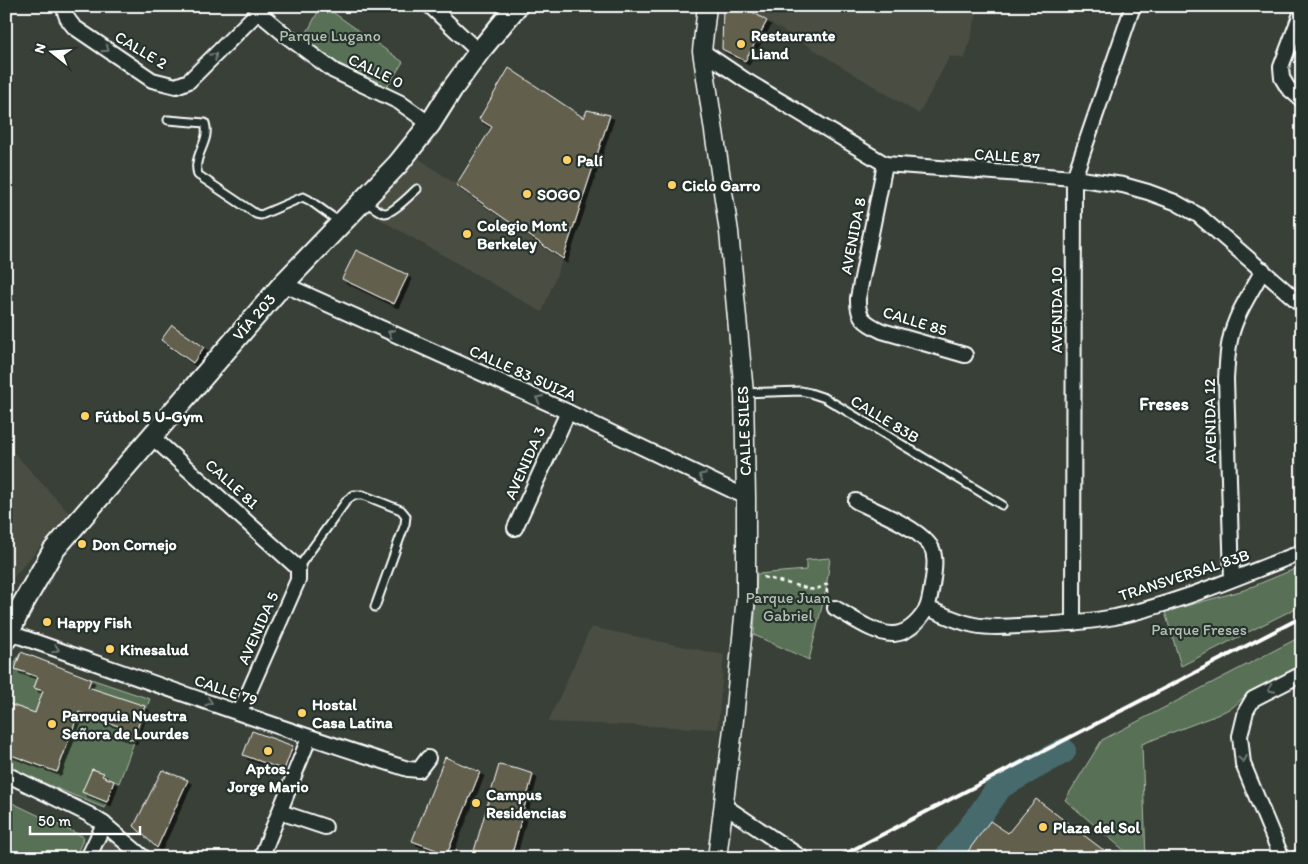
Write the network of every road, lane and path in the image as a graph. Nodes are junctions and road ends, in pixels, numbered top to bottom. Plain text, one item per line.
1 (430, 6) edge
2 (518, 6) edge
3 (706, 6) edge
4 (1132, 6) edge
5 (259, 9) edge
6 (1302, 11) edge
7 (66, 13) edge
8 (702, 51) junction
9 (479, 52) junction
10 (1302, 100) edge
11 (168, 120) dead end
12 (430, 124) junction
13 (885, 164) junction
14 (1074, 178) junction
15 (417, 189) dead end
16 (364, 201) junction
17 (341, 223) junction
18 (1263, 270) junction
19 (283, 284) junction
20 (1302, 305) edge
21 (860, 314) joint
22 (965, 355) dead end
23 (744, 393) junction
24 (568, 412) junction
25 (152, 436) junction
26 (746, 497) junction
27 (856, 501) dead end
28 (1002, 505) dead end
29 (515, 528) dead end
30 (1302, 551) edge
31 (294, 563) junction
32 (1232, 579) junction
33 (763, 582) dead end
34 (375, 607) dead end
35 (835, 608) joint
36 (927, 608) junction
37 (1073, 623) junction
38 (7, 634) edge
39 (1302, 674) edge
40 (240, 712) junction
41 (309, 738) junction
42 (428, 758) dead end
43 (6, 774) edge
44 (723, 805) junction
45 (280, 812) junction
46 (104, 824) junction
47 (325, 827) dead end
48 (1302, 856) edge
49 (88, 858) edge
50 (144, 858) edge
51 (261, 858) edge
52 (717, 858) edge
53 (802, 858) edge
54 (1282, 858) edge
55 (1298, 858) edge

1 - 9 street
2 - 9 main road, VÍA 203
3 - 8 street, CALLE SILES
4 - 14 street, AVENIDA 10
7 -> 5 street, CALLE 2
5 - 12 street, CALLE 0
6 - 10 street
8 - 13 street, CALLE 87
8 - 23 street, CALLE SILES
9 - 12 main road, VÍA 203
11 - 17 lane
12 - 16 main road, VÍA 203
13 - 14 street, CALLE 87
13 - 21 street, AVENIDA 8
14 - 18 street, CALLE 87
14 - 37 street, AVENIDA 10
15 - 16 lane
16 - 17 main road, VÍA 203
17 - 19 main road, VÍA 203
18 - 20 street, CALLE 87
18 - 32 street, AVENIDA 12
24 -> 19 street, CALLE 83 SUIZA
19 - 25 main road, VÍA 203
21 - 22 street, CALLE 85
23 - 26 street, CALLE SILES
23 - 28 lane, CALLE 83B
26 -> 24 street, CALLE 83 SUIZA
24 - 29 street, AVENIDA 3
25 - 31 street, CALLE 81
25 - 38 main road, VÍA 203
26 - 44 street, CALLE SILES
27 - 36 street
30 - 32 street, TRANSVERSAL 83B
31 - 34 lane
31 - 40 street, AVENIDA 5
32 - 37 street, TRANSVERSAL 83B
33 - 35 path
35 - 36 street
36 - 37 street, TRANSVERSAL 83B
38 -> 40 street, CALLE 79
39 -> 54 street
40 - 41 street, CALLE 79
41 - 42 street, CALLE 79
41 - 45 street
43 - 46 street
44 - 52 street, CALLE SILES
44 - 53 street
45 - 47 street
45 - 51 street
46 - 49 street
46 - 50 street
48 - 55 street

